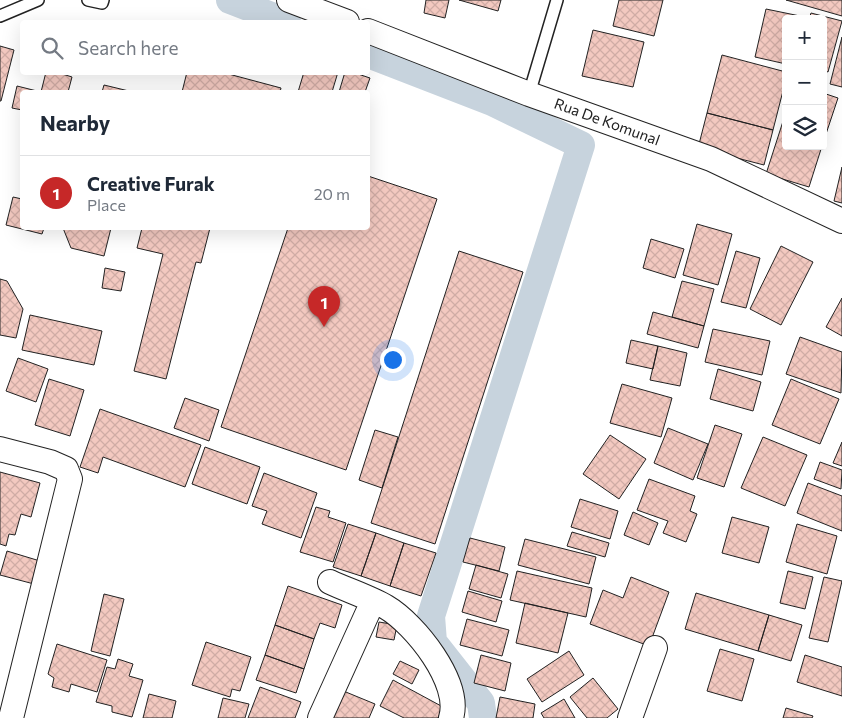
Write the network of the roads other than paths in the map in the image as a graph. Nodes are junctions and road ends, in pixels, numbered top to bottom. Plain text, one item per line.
1 (38, 0) edge
2 (88, 0) edge
3 (103, 0) edge
4 (289, 0) edge
5 (557, 0) edge
6 (0, 16) edge
7 (342, 20) edge
8 (370, 31) edge
9 (529, 94) junction
10 (842, 221) edge
11 (0, 449) edge
12 (330, 582) dead end
13 (373, 601) junction
14 (655, 648) dead end
15 (11, 718) edge
16 (320, 718) edge
17 (451, 718) edge
18 (630, 718) edge

1 - 6 lane
2 - 3 lane
4 - 7 street
5 - 9 lane
8 - 9 street, Rua De Komunal
9 - 10 street, Rua De Komunal
11 - 15 street
12 - 13 street
13 - 16 street
13 - 17 street
14 - 18 street

